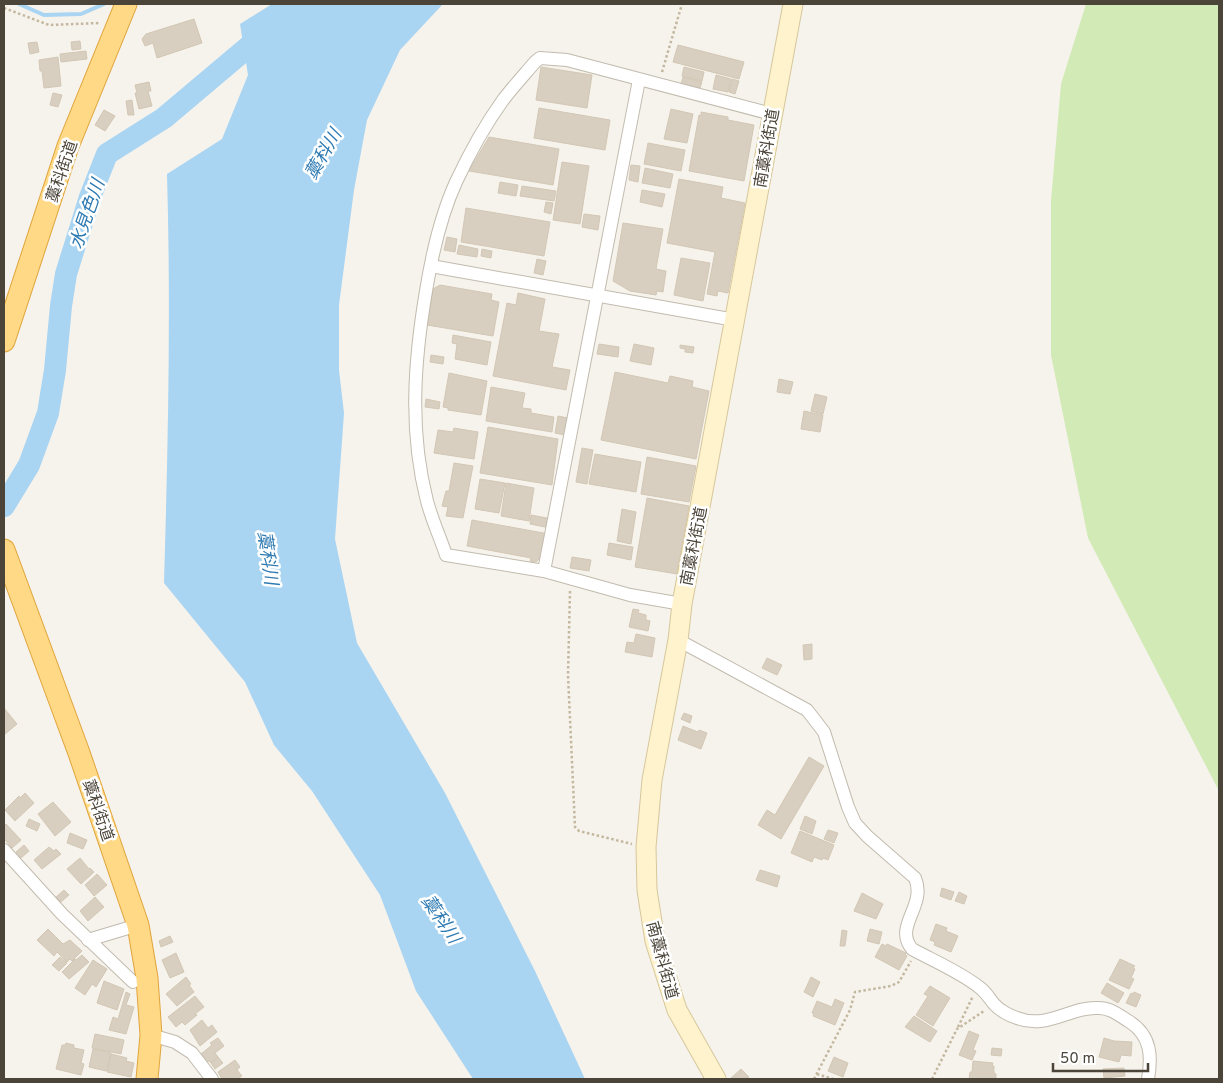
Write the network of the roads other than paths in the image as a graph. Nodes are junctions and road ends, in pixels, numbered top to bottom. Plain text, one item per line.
1 (793, 4) edge
2 (123, 13) edge
3 (639, 80) junction
4 (772, 114) junction
5 (431, 266) junction
6 (598, 295) junction
7 (735, 320) junction
8 (4, 341) edge
9 (7, 559) edge
10 (544, 571) junction
11 (682, 604) junction
12 (678, 640) junction
13 (4, 850) edge
14 (138, 925) junction
15 (88, 940) junction
16 (133, 982) dead end
17 (151, 1035) junction
18 (147, 1079) edge
19 (212, 1079) edge
20 (716, 1079) edge
21 (1148, 1079) edge

1 - 4 main road, 南藁科街道
2 - 8 highway, 藁科街道
3 - 4 street
3 - 5 street
3 - 6 street
4 - 7 main road, 南藁科街道
5 - 6 street
5 - 10 street
6 - 7 street
6 - 10 street
7 - 11 main road, 南藁科街道
9 - 14 highway, 藁科街道
10 - 11 street
11 - 12 main road, 南藁科街道
12 - 20 main road, 南藁科街道
12 - 21 street
13 - 15 street
14 - 15 street
14 - 17 highway, 藁科街道
15 - 16 street
17 - 18 highway, 藁科街道
17 - 19 street

